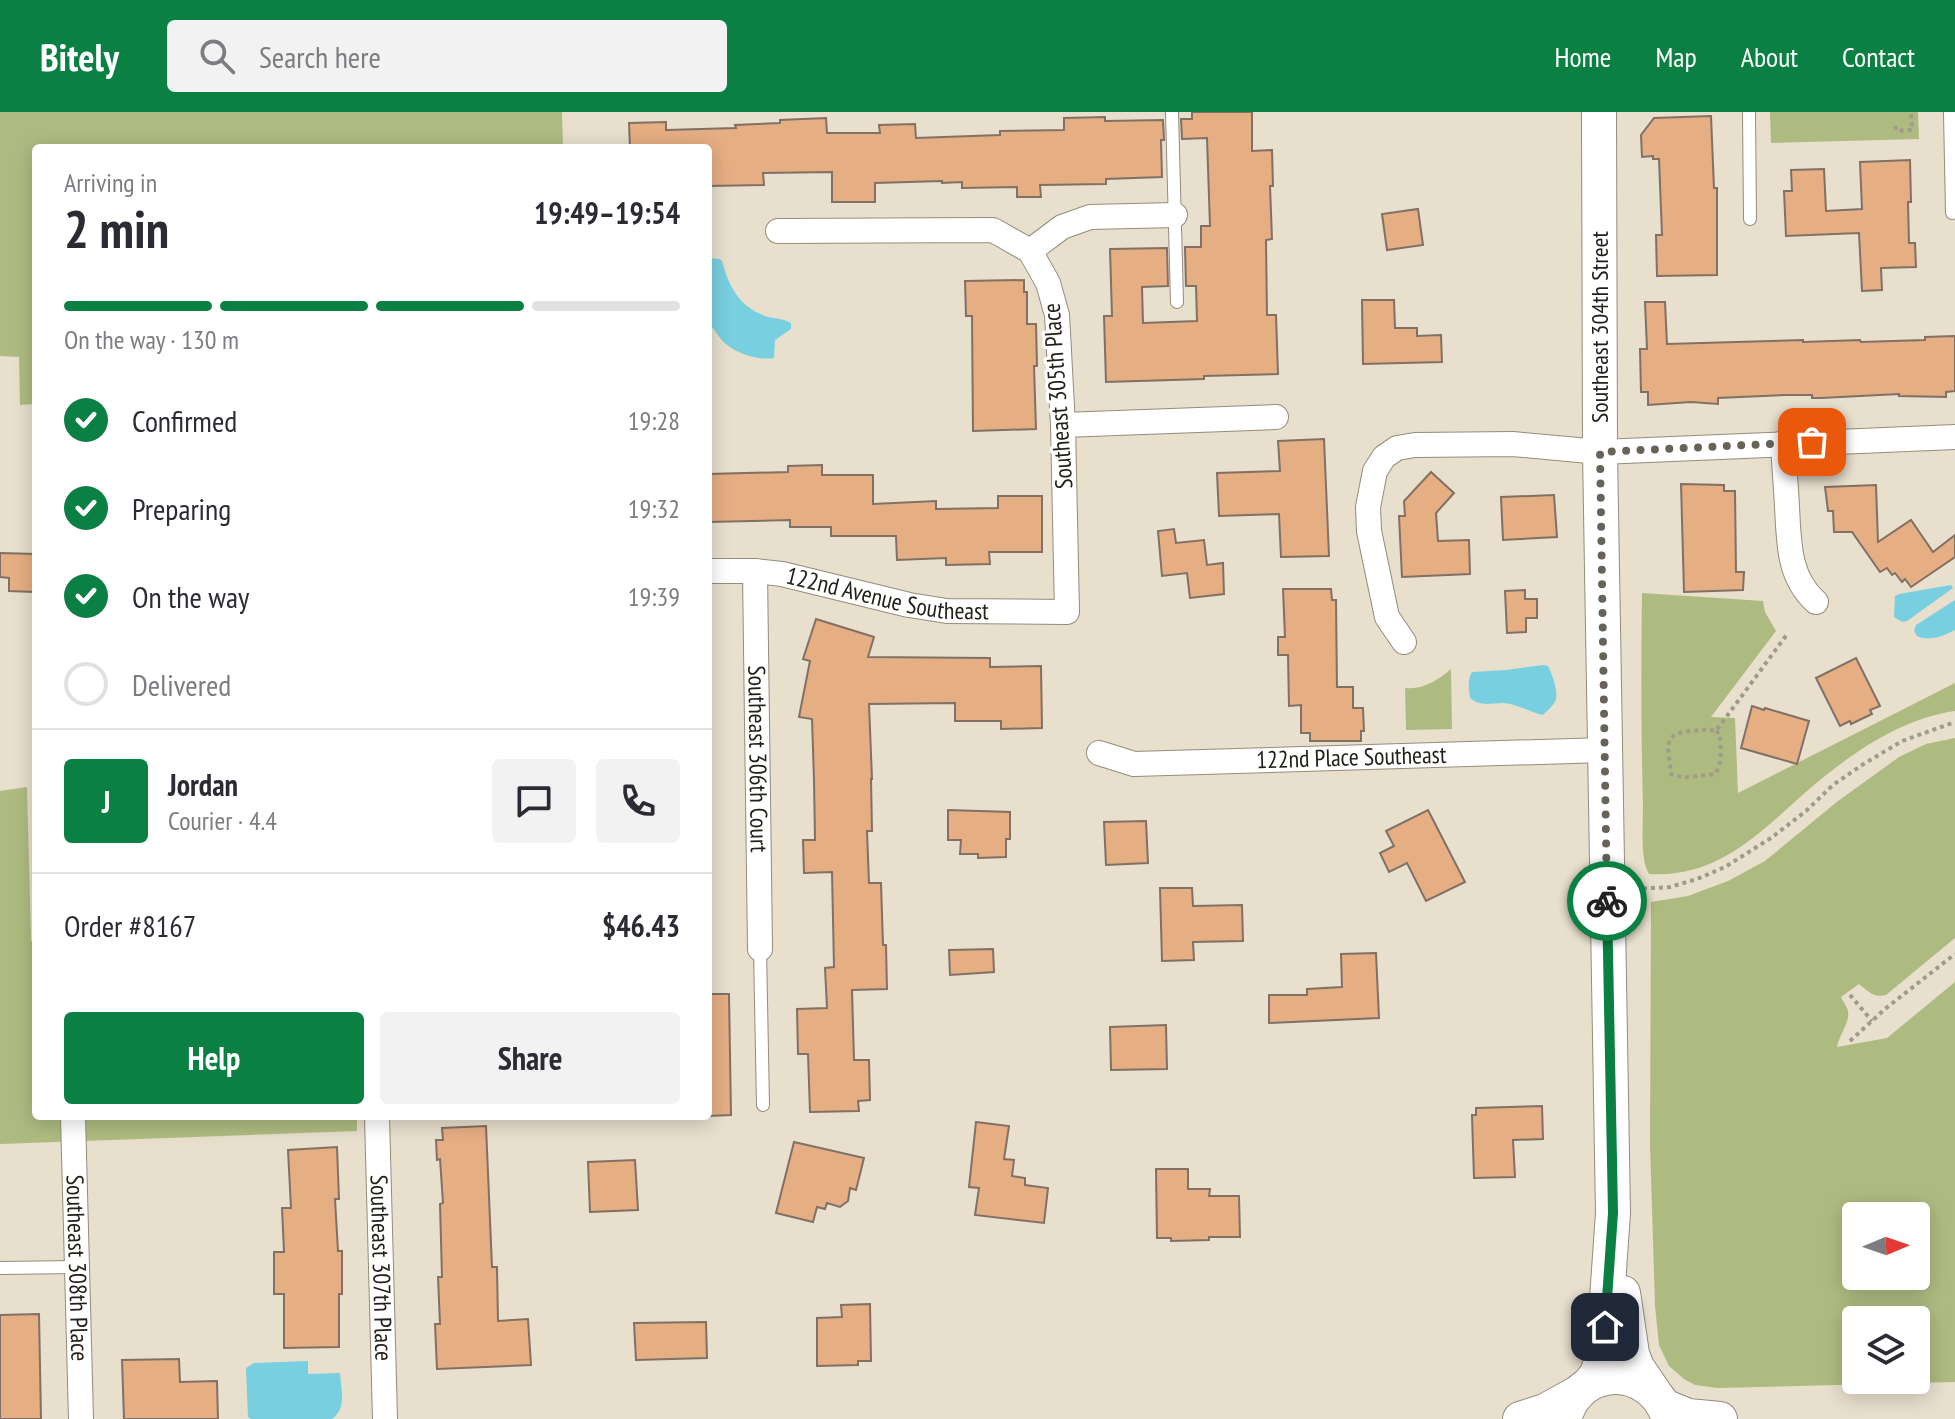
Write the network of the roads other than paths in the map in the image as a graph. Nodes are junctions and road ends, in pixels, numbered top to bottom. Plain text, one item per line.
1 (1172, 112) edge
2 (1599, 112) edge
3 (1749, 112) edge
4 (1950, 112) edge
5 (1952, 213) dead end
6 (1175, 215) junction
7 (1750, 219) dead end
8 (778, 231) dead end
9 (1030, 251) junction
10 (1177, 302) dead end
11 (1276, 417) dead end
12 (1063, 425) junction
13 (1955, 437) edge
14 (1783, 443) junction
15 (1600, 452) junction
16 (712, 571) edge
17 (755, 571) junction
18 (1816, 602) dead end
19 (1067, 612) joint
20 (1404, 642) dead end
21 (1605, 750) junction
22 (1099, 753) dead end
23 (760, 949) joint
24 (763, 1105) dead end
25 (73, 1120) edge
26 (377, 1120) edge
27 (1613, 1213) junction
28 (77, 1267) junction
29 (0, 1268) edge
30 (1577, 1399) edge
31 (1663, 1406) edge
32 (81, 1419) edge
33 (385, 1419) edge
34 (1520, 1419) edge
35 (1720, 1419) edge

1 - 6 lane
2 - 15 street, Southeast 304th Street
3 - 7 lane
4 - 5 lane
6 - 9 street
6 - 10 lane
8 - 9 street
9 - 12 street, Southeast 305th Place
11 - 12 street
12 - 19 street, Southeast 305th Place
13 - 14 street
14 - 15 street
14 - 18 street
15 - 20 street
15 - 21 street, Southeast 304th Street
16 - 17 street, 122nd Avenue Southeast
17 - 19 street, 122nd Avenue Southeast
17 - 23 street, Southeast 306th Court
21 - 22 street, 122nd Place Southeast
21 - 27 street, Southeast 304th Street
23 - 24 lane
25 - 28 street, Southeast 308th Place
26 - 33 street, Southeast 307th Place
27 - 30 street, Southeast 304th Street
27 - 31 street, Southeast 304th Street
28 - 29 lane
28 - 32 street, Southeast 308th Place
30 - 31 street
30 - 34 street
31 - 35 street

